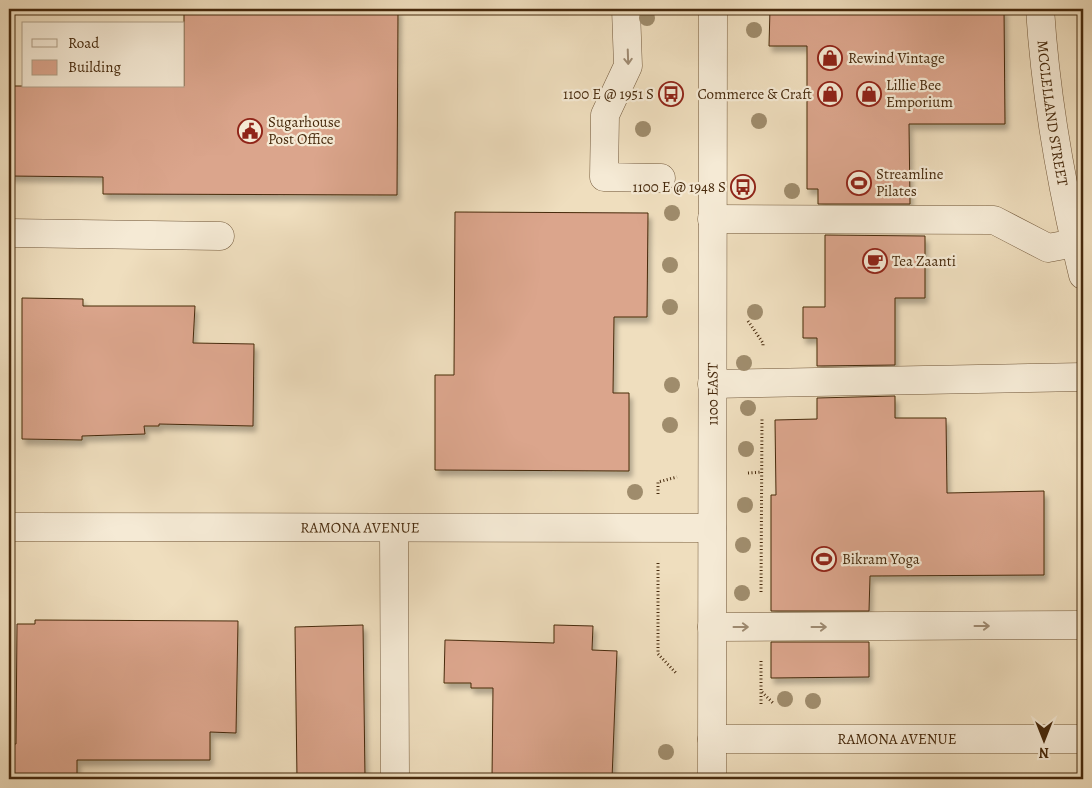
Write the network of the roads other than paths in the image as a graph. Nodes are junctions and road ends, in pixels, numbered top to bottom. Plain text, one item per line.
1 (626, 9) edge
2 (713, 9) edge
3 (1040, 9) edge
4 (661, 178) dead end
5 (712, 219) junction
6 (9, 233) edge
7 (220, 236) dead end
8 (1075, 243) junction
9 (1083, 275) edge
10 (1083, 377) edge
11 (712, 384) junction
12 (9, 527) edge
13 (394, 528) junction
14 (712, 528) junction
15 (1083, 625) edge
16 (712, 627) junction
17 (712, 739) junction
18 (1083, 739) edge
19 (395, 779) edge
20 (712, 779) edge

1 -> 4 street
2 - 5 street, 1100 EAST
3 - 8 street, MCCLELLAND STREET
5 - 8 street
5 - 11 street, 1100 EAST
6 - 7 street
8 - 9 street, MCCLELLAND STREET
10 - 11 street
11 - 14 street, 1100 EAST
12 - 13 street, RAMONA AVENUE
13 - 14 street, RAMONA AVENUE
13 - 19 street
14 - 16 street, 1100 EAST
16 -> 15 street
16 - 17 street, 1100 EAST
17 - 18 street, RAMONA AVENUE
17 - 20 street, 1100 EAST

